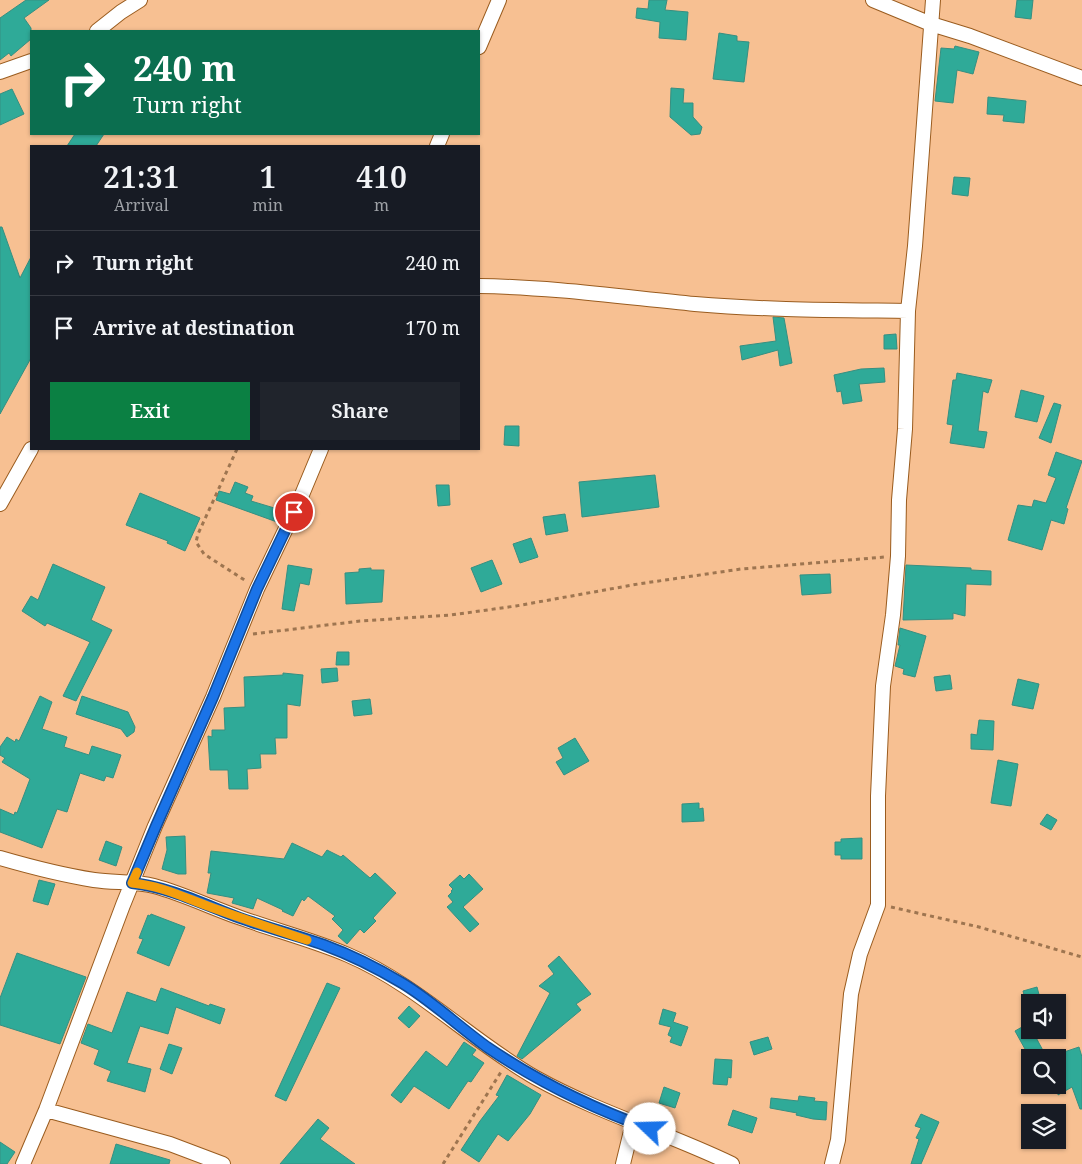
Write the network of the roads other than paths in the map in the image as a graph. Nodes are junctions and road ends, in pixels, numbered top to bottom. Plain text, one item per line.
1 (140, 0) edge
2 (499, 0) edge
3 (873, 0) edge
4 (933, 0) edge
5 (931, 24) junction
6 (98, 30) edge
7 (480, 45) edge
8 (30, 60) edge
9 (0, 72) edge
10 (1082, 78) edge
11 (480, 286) edge
12 (908, 311) junction
13 (30, 450) edge
14 (321, 450) edge
15 (0, 504) edge
16 (0, 858) edge
17 (132, 883) junction
18 (46, 1110) junction
19 (634, 1123) junction
20 (23, 1164) edge
21 (223, 1164) edge
22 (623, 1164) edge
23 (732, 1164) edge
24 (832, 1164) edge

1 - 6 street
2 - 7 street
3 - 5 street
4 - 5 street
5 - 10 street
5 - 12 street
8 - 9 street
11 - 12 street
12 - 24 street
13 - 15 street
14 - 17 street
16 - 17 street
17 - 18 street
17 - 19 street
18 - 20 street
18 - 21 street
19 - 22 street
19 - 23 street

